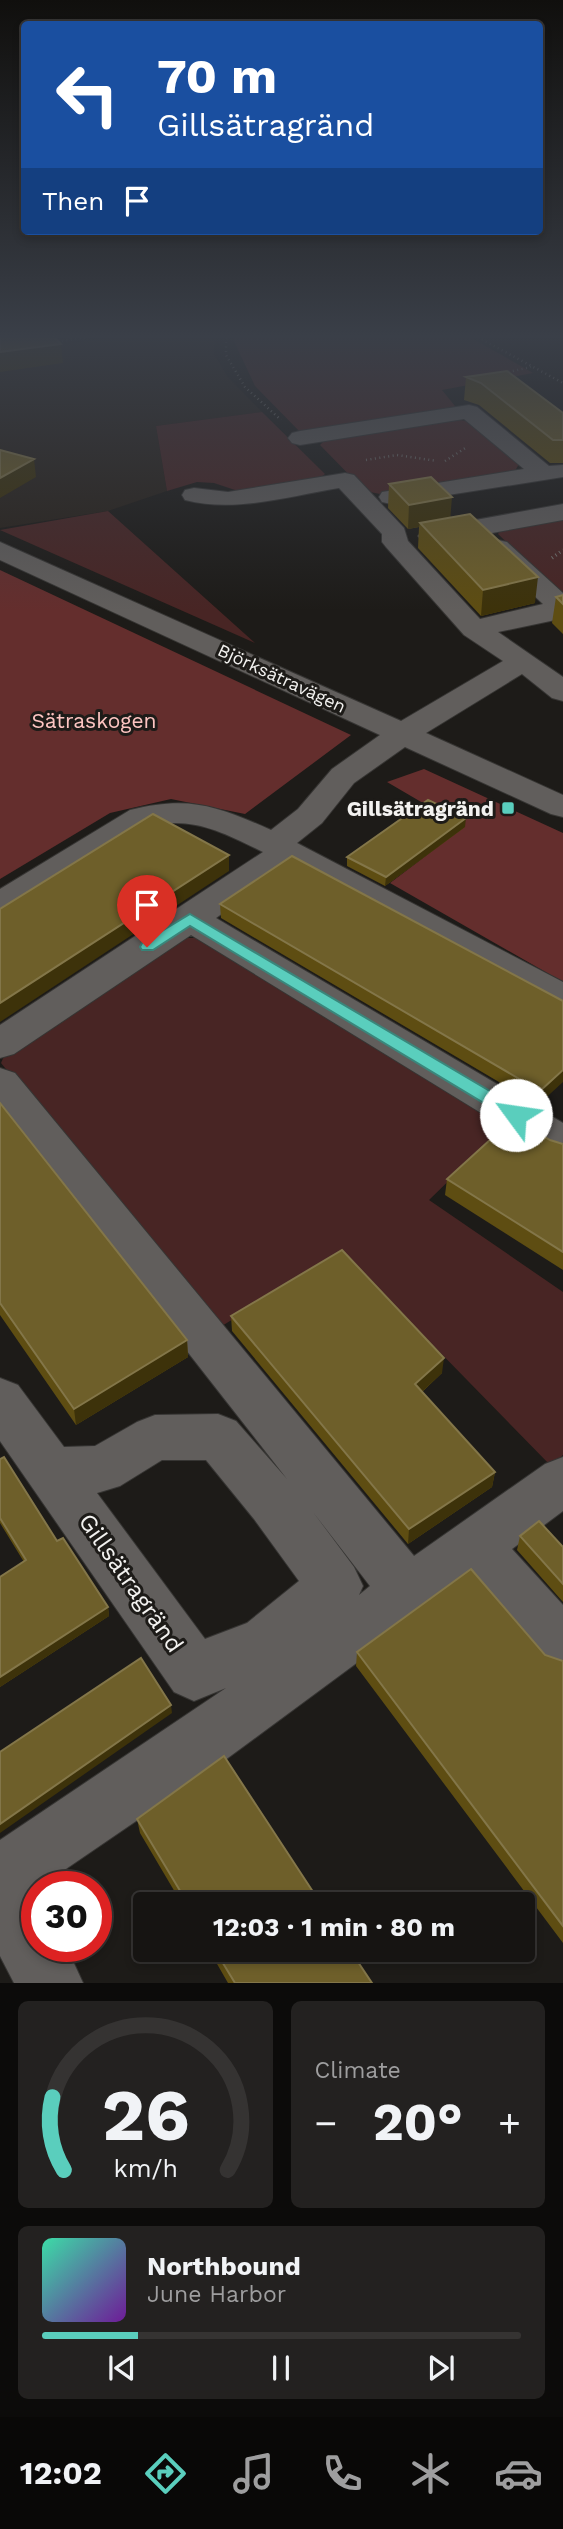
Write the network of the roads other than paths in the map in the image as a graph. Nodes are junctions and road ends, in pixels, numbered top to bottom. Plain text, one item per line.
1 (384, 426) edge
2 (488, 426) edge
3 (553, 472) edge
4 (337, 473) junction
5 (194, 495) dead end
6 (365, 501) junction
7 (563, 512) edge
8 (475, 528) junction
9 (395, 542) junction
10 (0, 550) edge
11 (561, 604) edge
12 (474, 629) junction
13 (548, 675) edge
14 (402, 734) junction
15 (563, 807) edge
16 (281, 847) junction
17 (0, 905) edge
18 (190, 919) junction
19 (563, 998) edge
20 (0, 1044) edge
21 (0, 1083) edge
22 (563, 1143) edge
23 (0, 1400) edge
24 (51, 1471) junction
25 (563, 1481) edge
26 (475, 1547) junction
27 (409, 1592) junction
28 (563, 1647) edge
29 (0, 1877) edge
30 (0, 1891) edge
31 (50, 1983) edge

1 - 4 street
2 - 3 street
3 - 6 street
4 - 5 street
4 - 6 street
6 - 9 street
7 - 8 street
8 - 9 street
8 - 11 street
9 - 12 street
10 - 14 street, Björksätravägen
11 - 12 street
12 - 13 street
13 - 14 street
14 - 15 street, Björksätravägen
14 - 16 street
16 - 17 street
16 - 18 street
16 - 19 street
18 - 20 street
18 - 22 street
21 - 27 street
23 - 24 street, Gillsätragränd
24 - 24 street, Gillsätragränd
25 - 26 street
26 - 27 street
26 - 28 street
27 - 29 street
30 - 31 street

